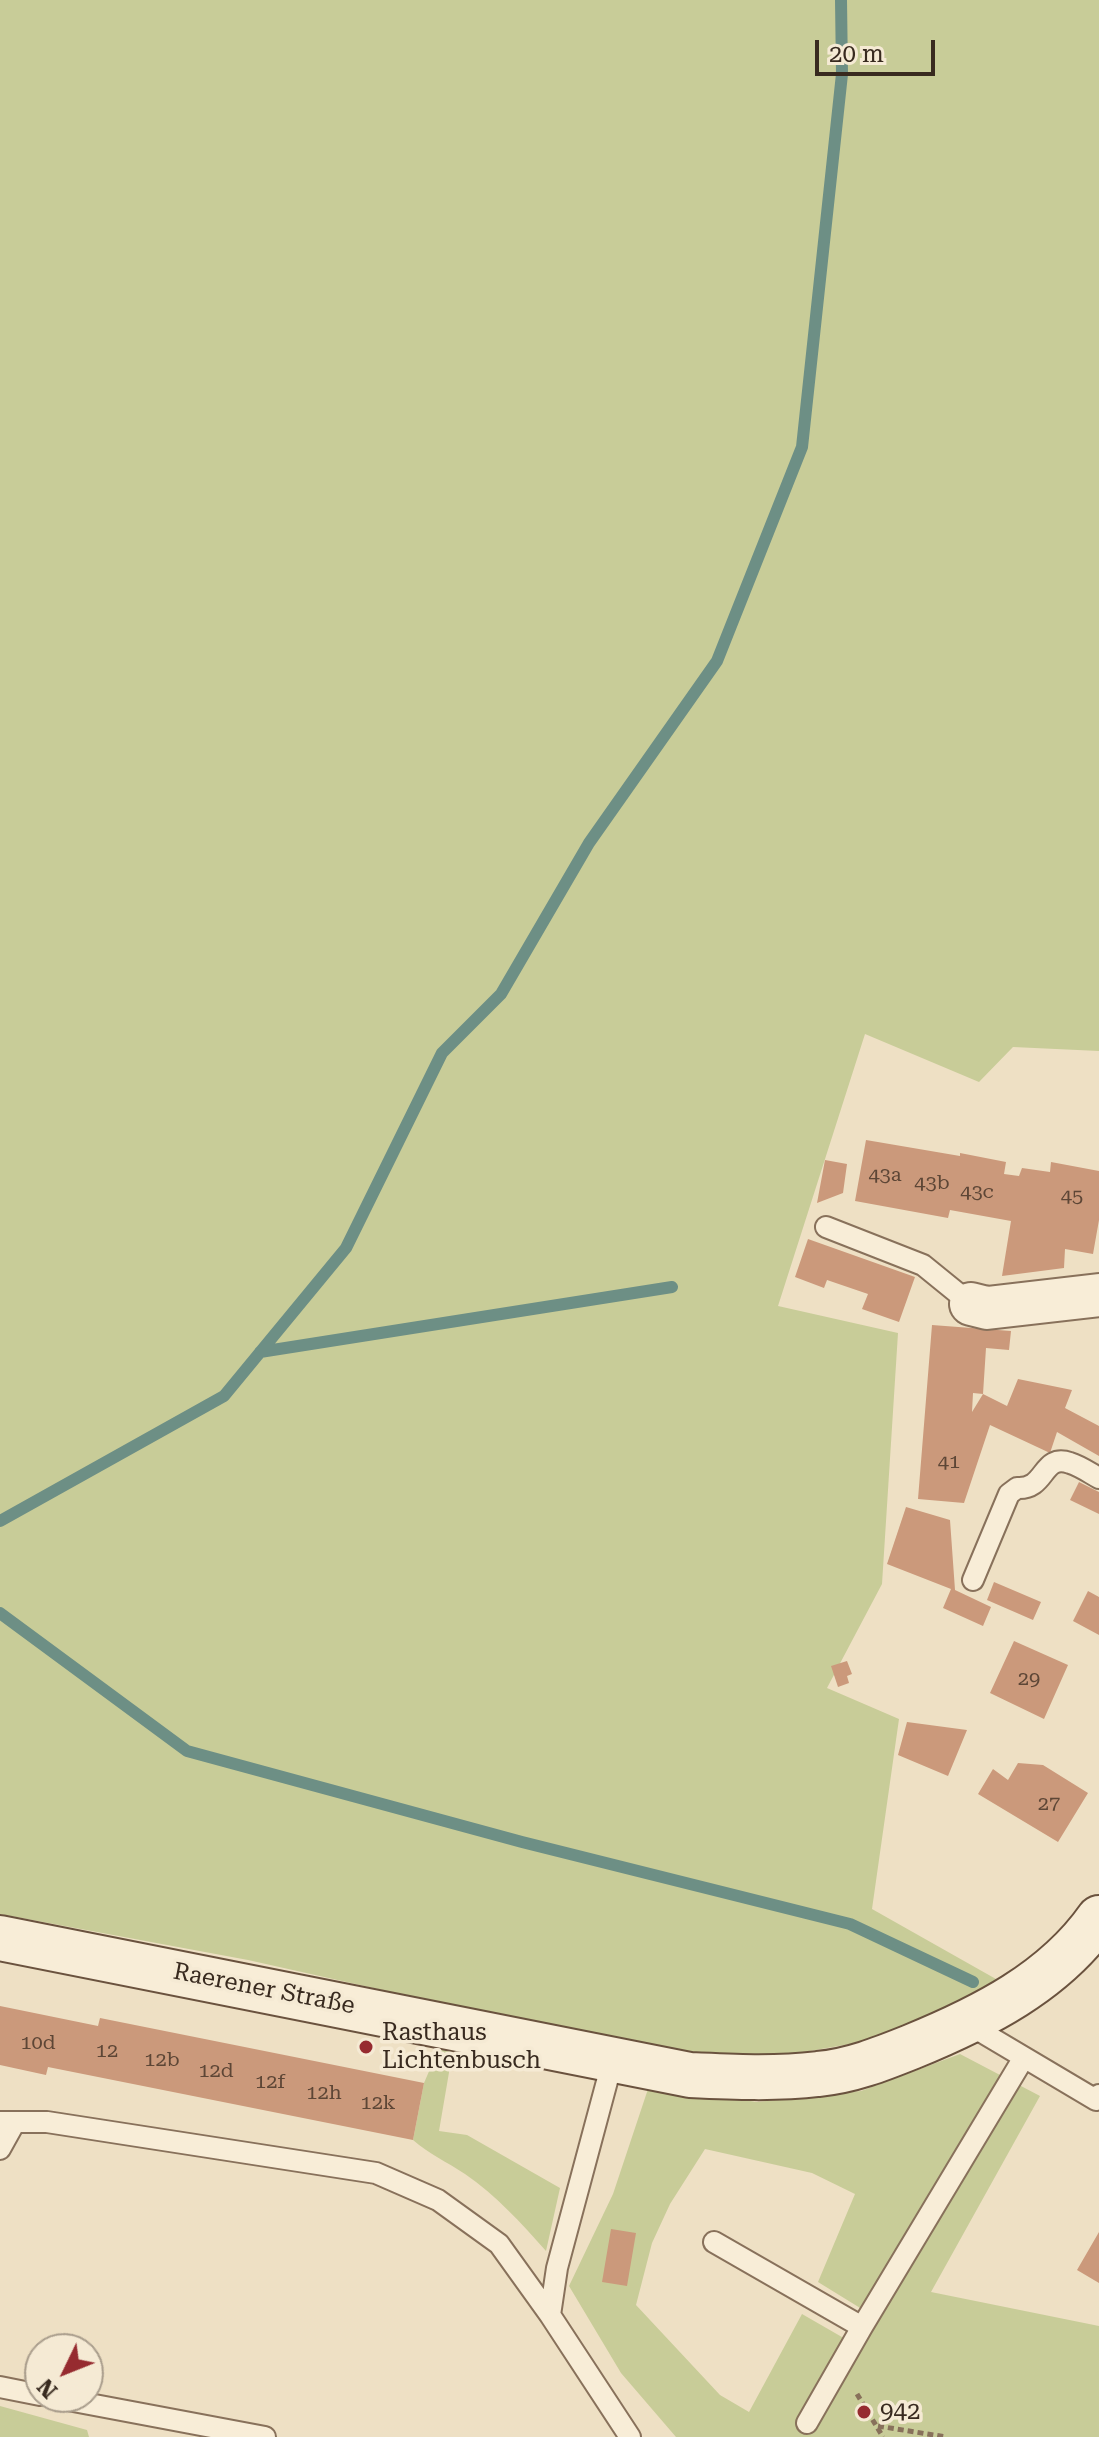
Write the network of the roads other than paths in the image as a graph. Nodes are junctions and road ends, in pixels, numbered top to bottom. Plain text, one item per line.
1 (826, 1227) dead end
2 (1099, 1295) edge
3 (971, 1304) joint
4 (1099, 1478) edge
5 (973, 1580) dead end
6 (1099, 1918) edge
7 (0, 1938) edge
8 (968, 2024) junction
9 (613, 2059) junction
10 (1023, 2059) junction
11 (1099, 2095) edge
12 (8, 2122) edge
13 (0, 2149) edge
14 (714, 2242) dead end
15 (550, 2315) junction
16 (862, 2327) junction
17 (0, 2387) edge
18 (24, 2392) edge
19 (104, 2407) edge
20 (807, 2423) dead end
21 (265, 2437) edge
22 (630, 2437) edge

1 - 3 lane
2 - 3 street
4 - 5 lane
6 - 8 street, Raerener Straße
7 - 9 street, Raerener Straße
8 - 9 street, Raerener Straße
8 - 10 lane
9 - 15 lane
10 - 11 lane
10 - 16 lane
12 - 13 lane
12 - 15 lane
14 - 16 lane
15 - 22 lane
16 - 20 lane
17 - 18 lane
19 - 21 lane

